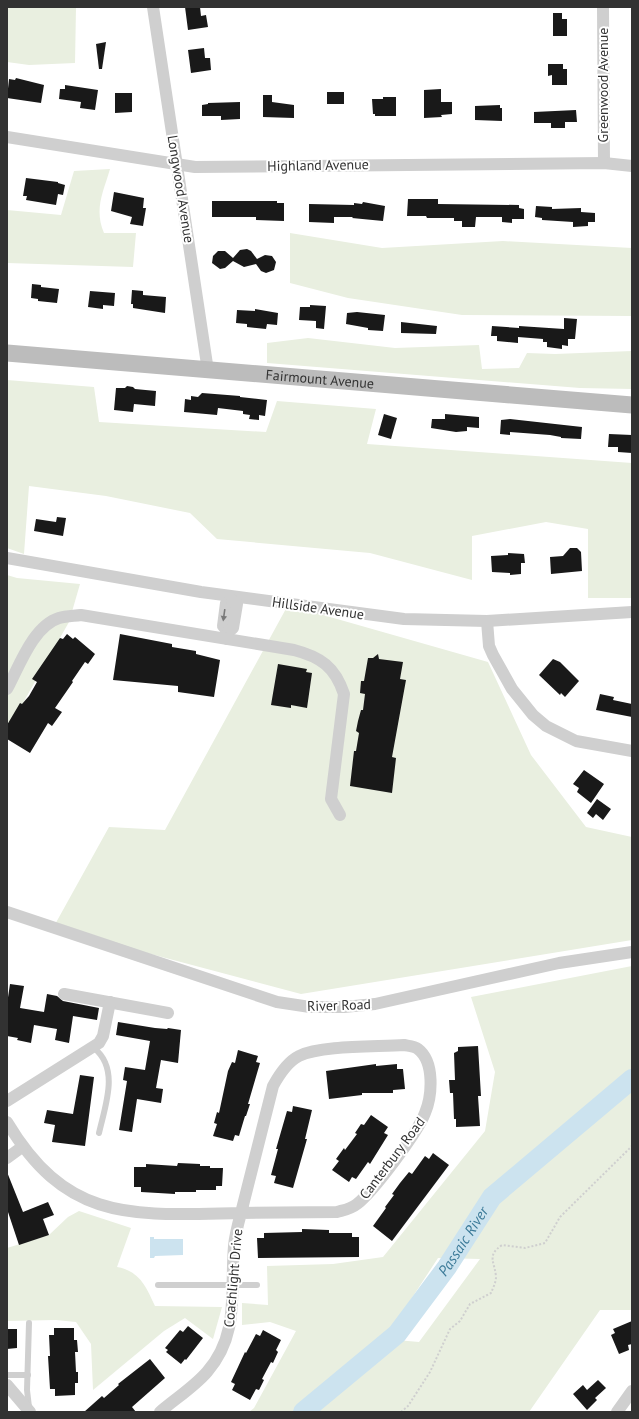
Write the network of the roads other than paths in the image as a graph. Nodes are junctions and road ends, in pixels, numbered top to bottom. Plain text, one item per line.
1 (153, 7) edge
2 (603, 7) edge
3 (7, 137) edge
4 (604, 163) junction
5 (177, 164) junction
6 (632, 166) edge
7 (7, 354) edge
8 (208, 371) junction
9 (632, 405) edge
10 (7, 558) edge
11 (232, 598) junction
12 (632, 612) edge
13 (486, 621) junction
14 (227, 636) junction
15 (7, 689) edge
16 (632, 751) edge
17 (340, 815) dead end
18 (7, 912) edge
19 (632, 952) edge
20 (64, 994) dead end
21 (110, 1002) junction
22 (168, 1013) dead end
23 (94, 1048) junction
24 (7, 1101) edge
25 (7, 1122) edge
26 (99, 1133) dead end
27 (22, 1147) junction
28 (7, 1158) edge
29 (241, 1213) junction
30 (158, 1285) dead end
31 (233, 1285) junction
32 (257, 1285) dead end
33 (29, 1323) dead end
34 (7, 1375) edge
35 (28, 1375) junction
36 (7, 1385) edge
37 (632, 1391) edge
38 (30, 1412) edge
39 (160, 1412) edge
40 (617, 1412) edge

1 - 5 street, Longwood Avenue
2 - 4 street, Greenwood Avenue
3 - 5 street, Highland Avenue
4 - 5 street, Highland Avenue
4 - 6 street, Highland Avenue
5 - 8 street, Longwood Avenue
7 - 8 main road, Fairmount Avenue
8 - 9 main road, Fairmount Avenue
10 - 11 street, Hillside Avenue
11 - 13 street, Hillside Avenue
11 - 14 street
12 - 13 street, Hillside Avenue
13 - 16 street
14 - 15 street
14 - 17 street
18 - 19 street, River Road
20 - 21 street
21 - 22 street
21 - 23 street
23 - 24 street
23 - 26 lane
25 - 27 street, Canterbury Road
27 - 28 street
27 - 29 street, Canterbury Road
29 - 29 street, Canterbury Road
29 - 31 street, Coachlight Drive
30 - 31 lane
31 - 32 lane
31 - 39 street, Coachlight Drive
33 - 35 lane
34 - 35 lane
35 - 38 lane
36 - 38 street
37 - 40 street

